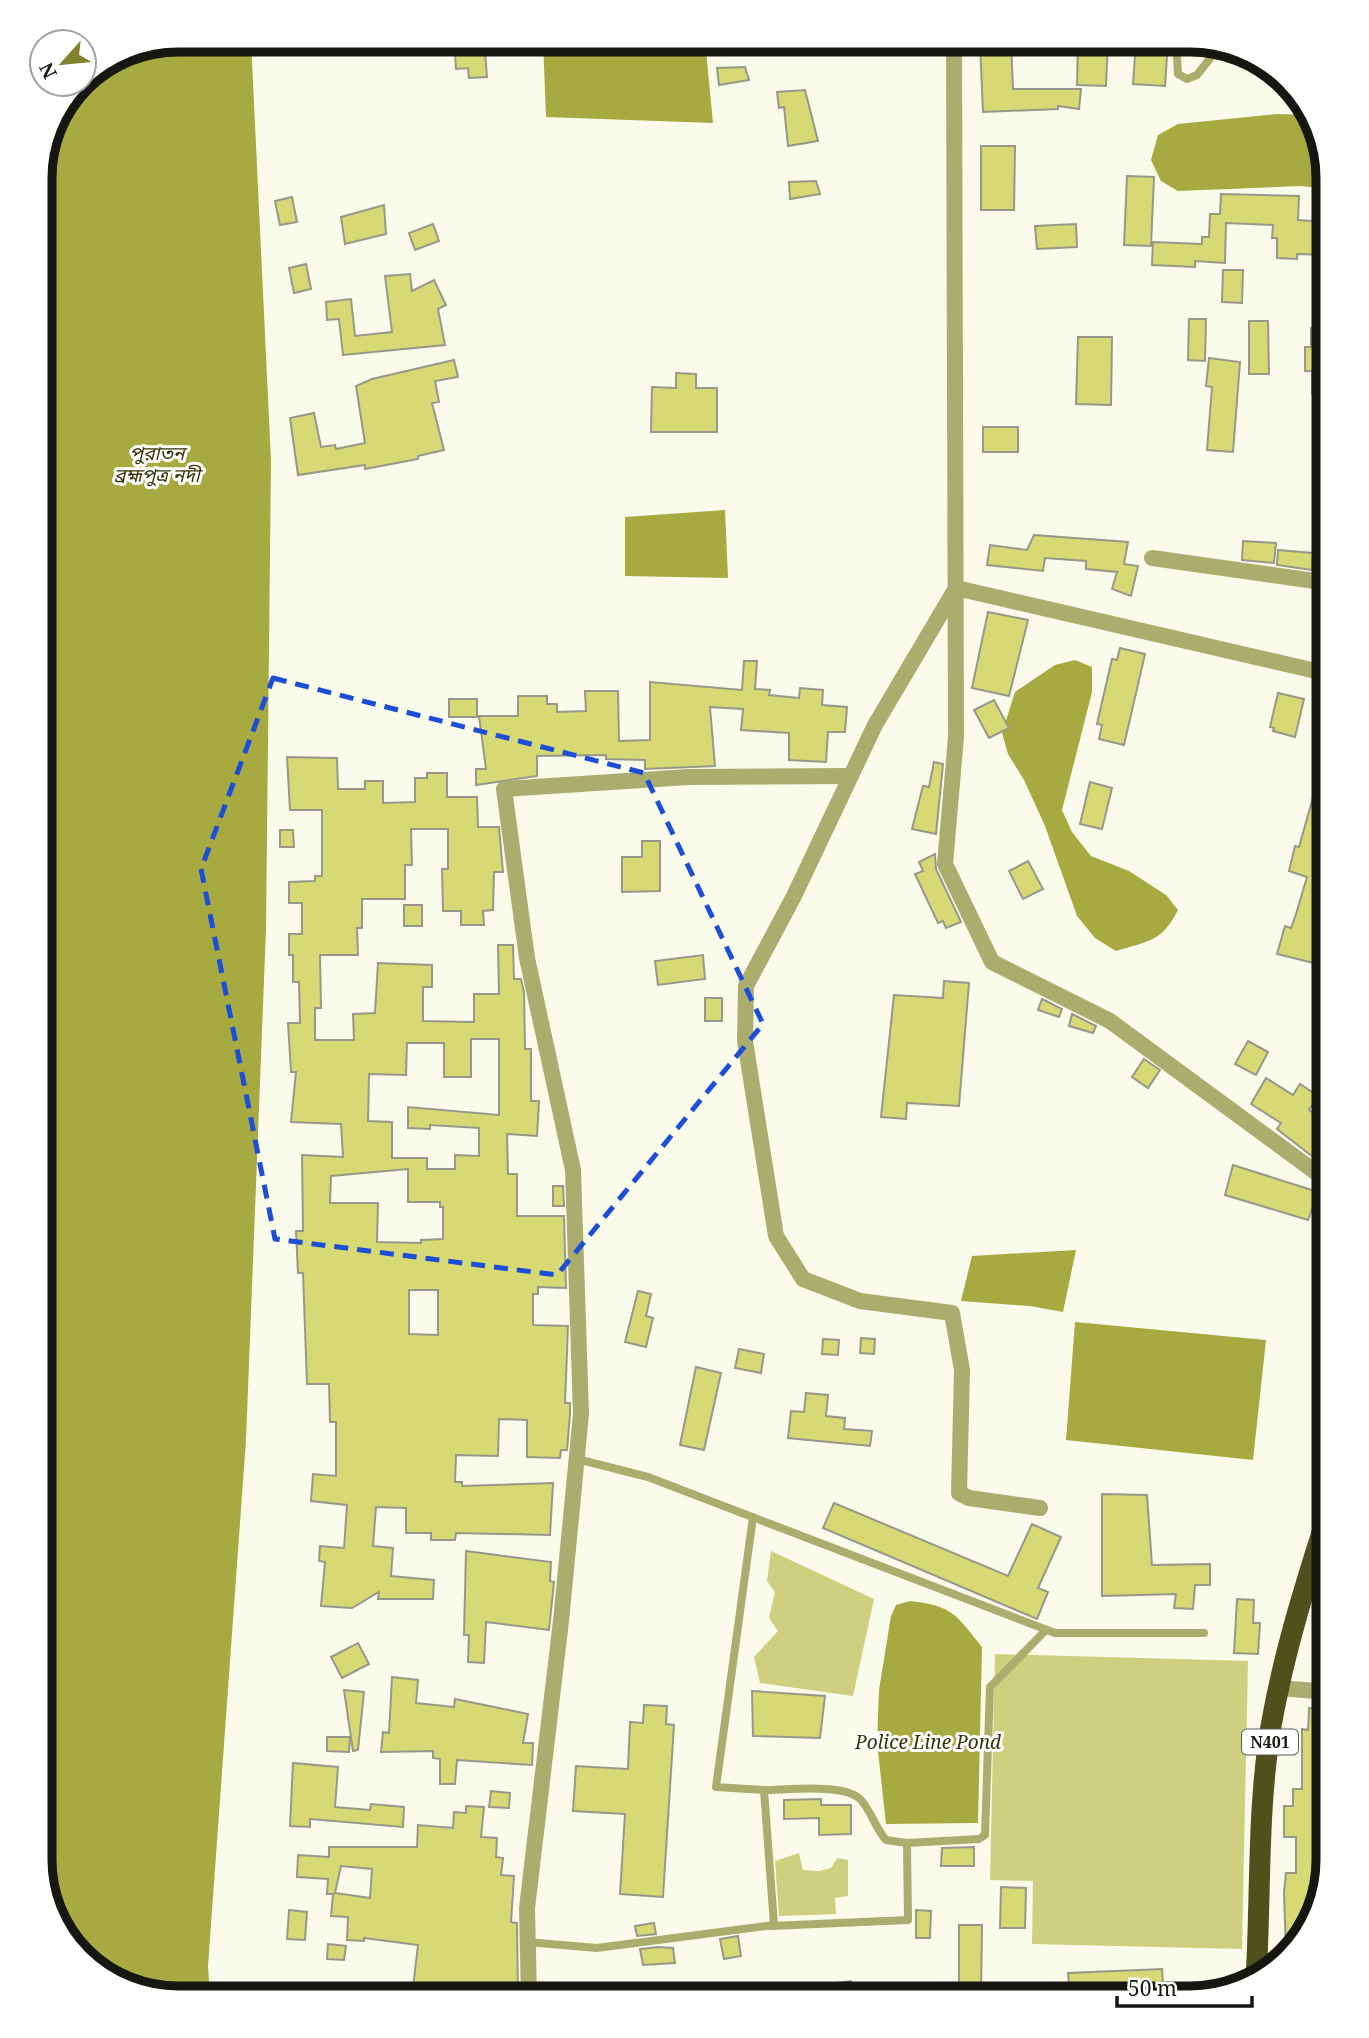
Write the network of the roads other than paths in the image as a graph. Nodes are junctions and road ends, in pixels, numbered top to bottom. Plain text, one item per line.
1 (954, 53) edge
2 (1177, 53) edge
3 (1213, 55) edge
4 (1152, 558) dead end
5 (1316, 581) edge
6 (956, 588) junction
7 (1316, 671) edge
8 (851, 776) junction
9 (1316, 1172) edge
10 (577, 1459) junction
11 (1040, 1508) dead end
12 (753, 1517) junction
13 (1316, 1552) edge
14 (1046, 1630) junction
15 (1204, 1633) dead end
16 (1279, 1688) junction
17 (1316, 1691) edge
18 (764, 1790) junction
19 (907, 1843) junction
20 (771, 1926) junction
21 (527, 1942) junction
22 (1256, 1967) edge
23 (529, 1985) edge

1 - 6 street
2 - 3 lane
4 - 5 street
6 - 7 street
6 - 8 street
6 - 9 street
8 - 10 street
8 - 11 street
10 - 12 lane
10 - 21 street
12 - 14 lane
12 - 18 lane
13 - 16 highway, N401
14 - 15 lane
14 - 19 lane
16 - 17 street
16 - 22 highway, N401
18 - 19 lane
18 - 20 lane
19 - 20 lane
20 - 21 lane
21 - 23 street

